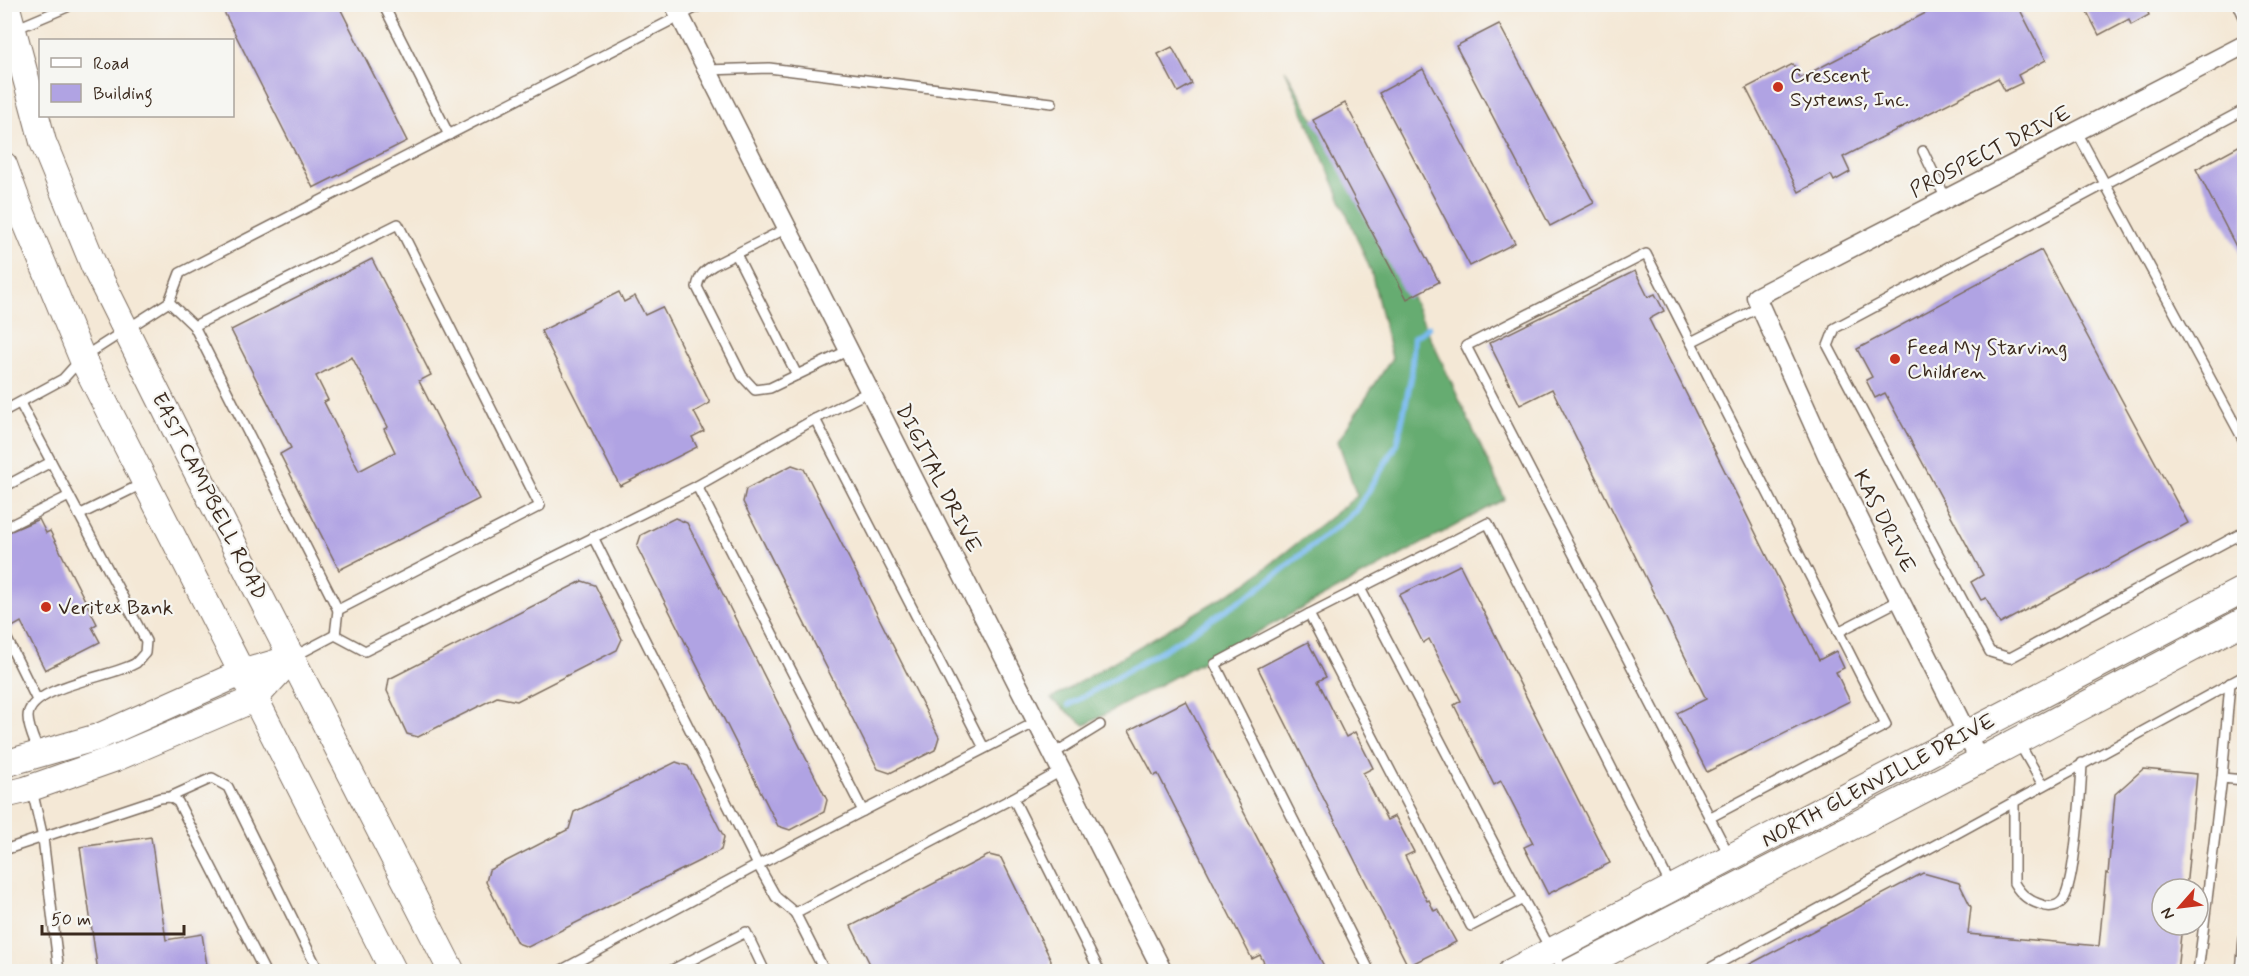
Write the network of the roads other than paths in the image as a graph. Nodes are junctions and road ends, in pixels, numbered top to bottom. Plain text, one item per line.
1 (6, 4) edge
2 (383, 4) edge
3 (703, 4) edge
4 (2238, 4) edge
5 (68, 5) edge
6 (677, 11) edge
7 (2244, 16) edge
8 (13, 30) junction
9 (2244, 45) edge
10 (707, 70) junction
11 (1052, 103) dead end
12 (2244, 110) edge
13 (2077, 132) junction
14 (449, 135) junction
15 (1923, 151) dead end
16 (4, 165) edge
17 (2105, 183) junction
18 (1946, 199) junction
19 (787, 228) junction
20 (736, 254) junction
21 (169, 302) junction
22 (1758, 302) junction
23 (194, 326) junction
24 (126, 329) junction
25 (1691, 342) junction
26 (849, 350) junction
27 (81, 358) junction
28 (797, 375) junction
29 (870, 391) junction
30 (20, 403) junction
31 (4, 411) edge
32 (815, 419) junction
33 (2244, 441) edge
34 (51, 462) junction
35 (144, 483) junction
36 (697, 486) junction
37 (4, 487) edge
38 (69, 496) junction
39 (80, 515) junction
40 (4, 524) edge
41 (2244, 532) edge
42 (593, 537) junction
43 (1359, 588) junction
44 (2244, 589) edge
45 (1900, 600) junction
46 (338, 610) junction
47 (1309, 614) junction
48 (2244, 621) edge
49 (1838, 632) junction
50 (4, 633) edge
51 (335, 635) junction
52 (293, 657) junction
53 (240, 673) junction
54 (2244, 676) edge
55 (2230, 683) junction
56 (254, 699) junction
57 (37, 700) junction
58 (1036, 722) junction
59 (1100, 725) dead end
60 (1967, 734) junction
61 (2018, 741) junction
62 (984, 748) junction
63 (1053, 754) junction
64 (39, 755) junction
65 (1979, 761) junction
66 (4, 764) edge
67 (2082, 764) junction
68 (1061, 771) junction
69 (2222, 778) junction
70 (2244, 780) edge
71 (2043, 785) junction
72 (32, 788) junction
73 (4, 795) edge
74 (170, 797) junction
75 (1013, 798) junction
76 (2014, 801) junction
77 (863, 811) junction
78 (1709, 818) junction
79 (43, 838) junction
80 (4, 850) edge
81 (1730, 858) junction
82 (759, 865) junction
83 (1672, 888) junction
84 (1523, 899) junction
85 (795, 913) junction
86 (1579, 936) junction
87 (2244, 939) edge
88 (1557, 961) edge
89 (1597, 966) edge
90 (59, 972) edge
91 (265, 972) edge
92 (319, 972) edge
93 (394, 972) edge
94 (452, 972) edge
95 (558, 972) edge
96 (668, 972) edge
97 (765, 972) edge
98 (825, 972) edge
99 (1100, 972) edge
100 (1163, 972) edge
101 (1370, 972) edge
102 (1511, 972) edge
103 (1570, 972) edge
104 (1703, 972) edge
105 (2198, 972) edge
106 (2241, 972) edge

1 - 8 street, EAST CAMPBELL ROAD
2 - 14 lane
3 - 6 lane
4 - 7 lane
5 - 8 lane
6 - 10 street, DIGITAL DRIVE
6 - 14 lane
8 - 24 street, EAST CAMPBELL ROAD
9 - 13 street, PROSPECT DRIVE
10 - 11 lane
10 - 19 street, DIGITAL DRIVE
12 - 17 lane
13 - 17 lane
13 - 18 street, PROSPECT DRIVE
14 - 21 lane
15 - 18 lane
16 - 27 street
17 - 33 lane
17 - 41 lane
18 - 22 street, PROSPECT DRIVE
19 - 20 lane
19 - 26 street, DIGITAL DRIVE
20 - 28 lane
20 - 28 lane
21 - 23 lane
21 - 24 lane
22 - 25 lane
22 - 45 street, KAS DRIVE
23 - 46 lane
23 - 46 lane
24 - 27 lane
24 - 52 street, EAST CAMPBELL ROAD
25 - 49 lane
25 - 78 lane
26 - 28 lane
26 - 29 street, DIGITAL DRIVE
27 - 30 lane
27 - 35 street
29 - 32 lane
29 - 58 street, DIGITAL DRIVE
30 - 31 lane
30 - 34 lane
32 - 36 lane
32 - 62 lane
34 - 37 lane
34 - 38 lane
35 - 39 lane
35 - 53 street
36 - 42 lane
36 - 77 lane
38 - 39 lane
38 - 40 lane
39 - 57 lane
42 - 51 lane
42 - 82 lane
43 - 47 lane
43 - 83 lane
43 - 84 lane
44 - 60 street, NORTH GLENVILLE DRIVE
45 - 49 lane
45 - 60 street, KAS DRIVE
46 - 51 lane
47 - 84 lane
47 - 101 lane
48 - 61 street, NORTH GLENVILLE DRIVE
49 - 78 lane
50 - 57 lane
51 - 52 lane
52 - 53 street
52 - 56 street
52 - 94 street, EAST CAMPBELL ROAD
53 - 56 street
53 - 64 street
54 - 55 lane
55 - 67 lane
55 - 69 lane
56 - 72 street
56 - 93 street
57 - 64 lane
58 - 62 lane
58 - 63 street, DIGITAL DRIVE
59 - 63 lane
60 - 65 street, KAS DRIVE
60 - 81 street, NORTH GLENVILLE DRIVE
61 - 65 street, NORTH GLENVILLE DRIVE
61 - 71 lane
62 - 77 lane
63 - 68 street, DIGITAL DRIVE
64 - 66 street
65 - 89 street, NORTH GLENVILLE DRIVE
67 - 71 lane
67 - 76 lane
68 - 75 lane
68 - 100 street, DIGITAL DRIVE
69 - 70 lane
69 - 105 lane
71 - 76 lane
72 - 73 street
72 - 79 lane
74 - 79 lane
74 - 91 lane
74 - 92 lane
75 - 85 lane
75 - 99 lane
76 - 104 lane
77 - 82 lane
78 - 81 lane
79 - 80 lane
79 - 90 lane
81 - 83 street, NORTH GLENVILLE DRIVE
82 - 85 lane
82 - 95 lane
83 - 86 street, NORTH GLENVILLE DRIVE
84 - 88 lane
85 - 98 lane
86 - 88 street, NORTH GLENVILLE DRIVE
86 - 89 street
87 - 106 lane
88 - 102 street, NORTH GLENVILLE DRIVE
89 - 103 street, NORTH GLENVILLE DRIVE
96 - 97 lane

